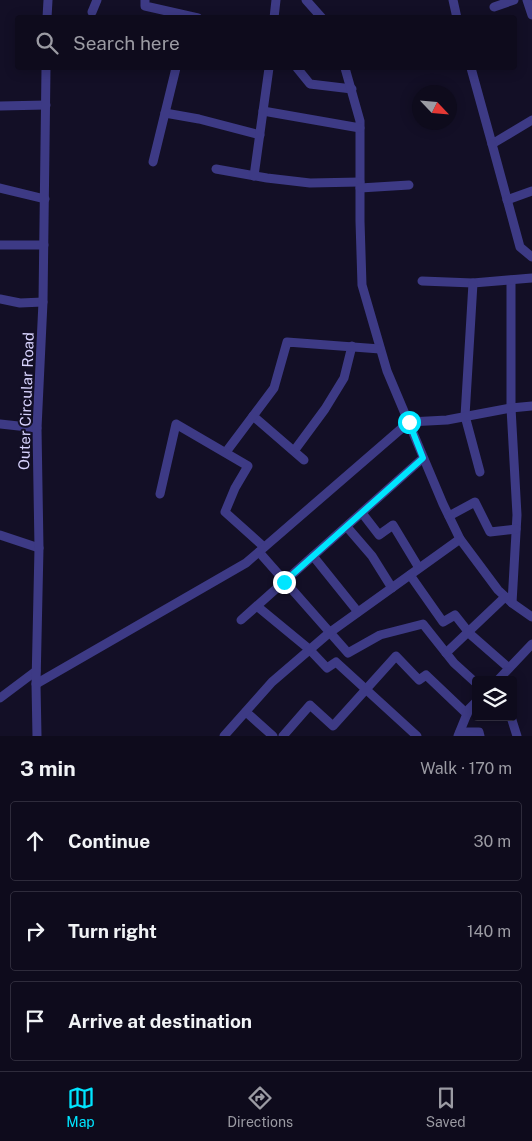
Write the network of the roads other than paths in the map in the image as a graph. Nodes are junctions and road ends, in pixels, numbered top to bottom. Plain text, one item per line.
1 (48, 0) edge
2 (97, 0) edge
3 (145, 0) edge
4 (276, 0) edge
5 (306, 0) edge
6 (453, 0) edge
7 (514, 0) edge
8 (527, 0) edge
9 (494, 7) dead end
10 (92, 12) dead end
11 (47, 15) edge
12 (183, 15) edge
13 (274, 15) edge
14 (319, 15) edge
15 (457, 15) edge
16 (532, 15) edge
17 (46, 70) edge
18 (176, 70) edge
19 (269, 70) edge
20 (299, 70) edge
21 (346, 70) edge
22 (472, 70) edge
23 (352, 90) junction
24 (46, 105) junction
25 (0, 106) edge
26 (263, 111) junction
27 (165, 113) junction
28 (532, 120) edge
29 (360, 128) junction
30 (260, 135) junction
31 (492, 144) junction
32 (153, 162) dead end
33 (216, 169) dead end
34 (254, 176) junction
35 (360, 185) junction
36 (409, 185) dead end
37 (0, 188) edge
38 (532, 191) edge
39 (45, 199) junction
40 (507, 200) junction
41 (0, 245) edge
42 (44, 245) junction
43 (532, 257) edge
44 (532, 278) edge
45 (510, 280) junction
46 (422, 281) dead end
47 (472, 283) junction
48 (0, 299) edge
49 (44, 302) junction
50 (352, 346) junction
51 (380, 349) junction
52 (532, 406) edge
53 (511, 408) junction
54 (253, 416) junction
55 (466, 416) junction
56 (409, 422) junction
57 (0, 424) edge
58 (37, 428) junction
59 (294, 451) junction
60 (226, 452) junction
61 (423, 458) junction
62 (304, 460) dead end
63 (480, 472) dead end
64 (160, 494) dead end
65 (362, 513) junction
66 (448, 516) junction
67 (347, 527) junction
68 (516, 529) junction
69 (0, 535) edge
70 (460, 539) junction
71 (39, 548) junction
72 (262, 549) junction
73 (313, 556) junction
74 (419, 568) junction
75 (410, 575) junction
76 (284, 582) junction
77 (392, 588) junction
78 (509, 600) junction
79 (258, 606) junction
80 (358, 612) junction
81 (532, 617) edge
82 (241, 620) dead end
83 (469, 632) junction
84 (328, 633) junction
85 (532, 644) edge
86 (309, 649) junction
87 (446, 653) junction
88 (509, 668) junction
89 (36, 670) junction
90 (502, 676) edge
91 (472, 679) edge
92 (36, 684) junction
93 (365, 690) junction
94 (0, 698) edge
95 (472, 706) edge
96 (246, 712) junction
97 (467, 714) junction
98 (512, 721) edge
99 (460, 734) edge
100 (37, 736) edge
101 (224, 736) edge
102 (273, 736) edge
103 (283, 736) edge
104 (417, 736) edge
105 (480, 736) edge
106 (517, 736) edge

1 - 11 street
2 - 10 street
3 - 12 street
4 - 13 street
5 - 14 street
6 - 15 street
7 - 9 street
8 - 16 street
17 - 24 street, Outer Circular Road
18 - 27 street
19 - 26 street
20 - 23 street
21 - 23 street
22 - 31 street
23 - 29 street
24 - 25 street
24 - 39 street, Outer Circular Road
26 - 29 street
26 - 30 street
27 - 30 street
27 - 32 street
28 - 31 street
29 - 35 street
30 - 34 street
31 - 40 street
33 - 34 street
34 - 35 street
35 - 36 street
35 - 51 street
37 - 39 street
38 - 40 street
39 - 42 street, Outer Circular Road
40 - 43 street
41 - 42 street
42 - 49 street, Outer Circular Road
44 - 45 street
45 - 47 street
45 - 53 street
46 - 47 street
47 - 55 street
48 - 49 street
49 - 58 street, Outer Circular Road
50 - 51 street
50 - 54 street
50 - 59 street
51 - 56 street
52 - 53 street
53 - 55 street
53 - 68 street
54 - 59 street
54 - 60 street
55 - 56 street
55 - 63 street
56 - 61 street
56 - 72 street
57 - 58 street
58 - 71 street, Outer Circular Road
59 - 62 street
60 - 64 street
60 - 72 street
61 - 65 street
61 - 66 street
65 - 67 street
65 - 74 street
66 - 68 street
66 - 70 street
67 - 73 street
67 - 77 street
68 - 78 street
69 - 71 street
70 - 74 street
70 - 78 street
71 - 89 street, Outer Circular Road
72 - 76 street
72 - 92 street
73 - 76 street
73 - 80 street
74 - 75 street
75 - 77 street
75 - 83 street
76 - 79 street
76 - 84 street
77 - 80 street
78 - 81 street
78 - 83 street
79 - 82 street
79 - 86 street
80 - 84 street
83 - 87 street
83 - 88 street
84 - 86 street
84 - 87 street
85 - 88 street
86 - 93 street
86 - 96 street
87 - 91 street
88 - 90 street
89 - 92 street, Outer Circular Road
89 - 94 street
92 - 100 street, Outer Circular Road
93 - 97 street
93 - 103 street
93 - 104 street
95 - 97 street
96 - 101 street
96 - 102 street
97 - 99 street
98 - 106 street
99 - 105 street

